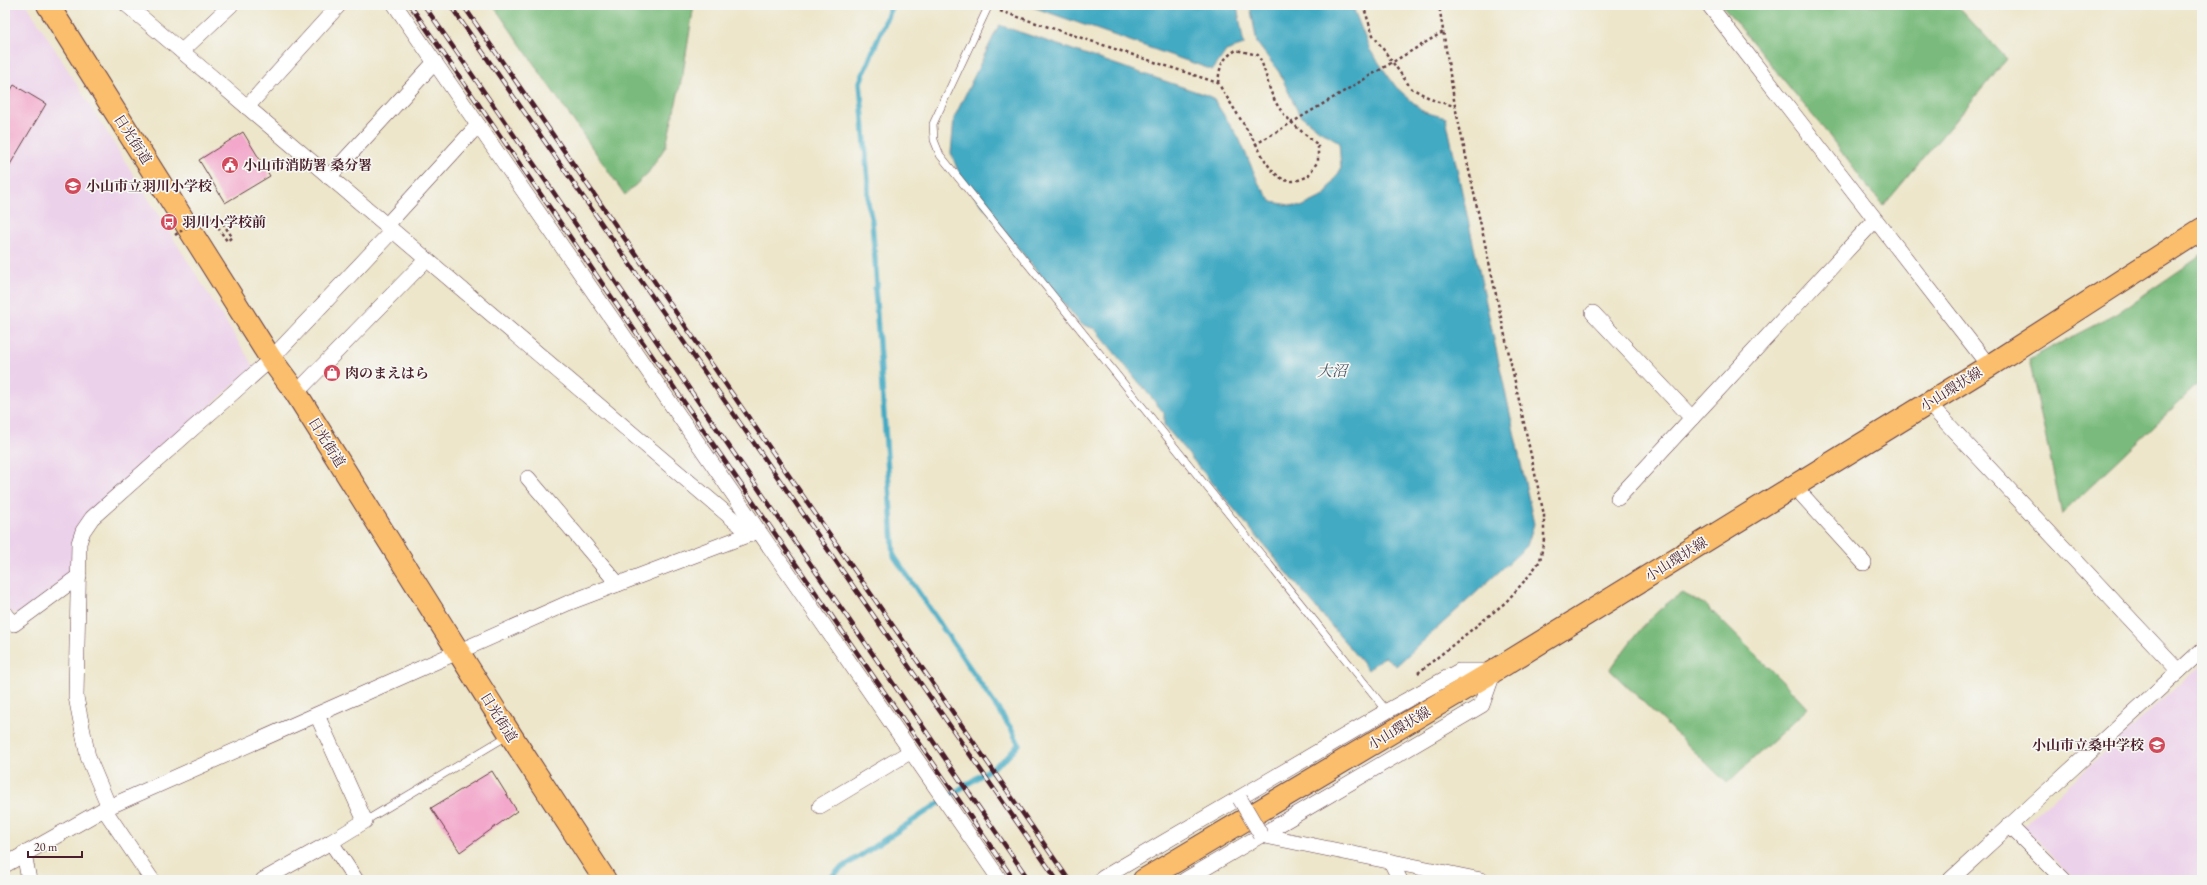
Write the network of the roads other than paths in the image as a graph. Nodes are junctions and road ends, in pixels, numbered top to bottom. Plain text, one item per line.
1 (48, 5) edge
2 (127, 5) edge
3 (231, 5) edge
4 (339, 5) edge
5 (395, 5) edge
6 (1709, 5) edge
7 (988, 6) edge
8 (182, 51) junction
9 (435, 62) junction
10 (247, 107) junction
11 (478, 125) junction
12 (329, 176) junction
13 (1874, 220) junction
14 (389, 228) junction
15 (2202, 229) edge
16 (426, 260) junction
17 (1593, 313) dead end
18 (271, 359) junction
19 (1989, 366) junction
20 (296, 393) junction
21 (1928, 403) junction
22 (1692, 418) junction
23 (528, 478) dead end
24 (1794, 486) junction
25 (1618, 498) dead end
26 (758, 531) junction
27 (1864, 563) dead end
28 (79, 576) junction
29 (618, 584) junction
30 (5, 613) edge
31 (2202, 650) edge
32 (459, 652) junction
33 (1494, 671) junction
34 (2179, 671) junction
35 (1387, 711) junction
36 (316, 714) junction
37 (510, 734) junction
38 (910, 752) junction
39 (1240, 799) junction
40 (820, 806) dead end
41 (106, 808) junction
42 (365, 821) junction
43 (2009, 825) junction
44 (1261, 835) junction
45 (331, 842) junction
46 (24, 853) junction
47 (1391, 862) junction
48 (5, 865) edge
49 (29, 880) edge
50 (152, 880) edge
51 (263, 880) edge
52 (356, 880) edge
53 (605, 880) edge
54 (1000, 880) edge
55 (1104, 880) edge
56 (1144, 880) edge
57 (1185, 880) edge
58 (1400, 880) edge
59 (1481, 880) edge
60 (1950, 880) edge
61 (2064, 880) edge

1 - 18 main road, 日光街道
2 - 8 street
3 - 8 street
4 - 10 street
5 - 9 street
6 - 13 street
7 - 35 lane
8 - 10 street
9 - 11 street
9 - 12 street
10 - 12 street
11 - 14 street
11 - 26 street
12 - 14 street
13 - 19 street
13 - 22 street
14 - 16 street
14 - 18 street
15 - 19 main road, 小山環状線
16 - 20 street
16 - 26 street
17 - 22 street
18 - 20 main road, 日光街道
18 - 28 street
19 - 21 main road, 小山環状線
20 - 32 main road, 日光街道
21 - 24 main road, 小山環状線
21 - 34 street
22 - 25 street
23 - 29 street
24 - 27 street
24 - 33 main road, 小山環状線
26 - 29 street
26 - 38 street
28 - 30 street
28 - 41 street
29 - 32 street
31 - 34 street
32 - 36 street
32 - 37 main road, 日光街道
33 - 35 street
33 - 44 street
33 - 56 main road, 小山環状線
34 - 43 street
35 - 39 street
36 - 41 street
36 - 42 street
37 - 42 lane
37 - 53 main road, 日光街道
38 - 40 street
38 - 54 street
39 - 44 street, bridge
39 - 55 street
41 - 46 street
41 - 50 street
42 - 45 street
43 - 60 street
43 - 61 street
44 - 47 street
44 - 57 street
45 - 51 street
45 - 52 street
46 - 48 street
46 - 49 street
47 - 58 street
47 - 59 street

